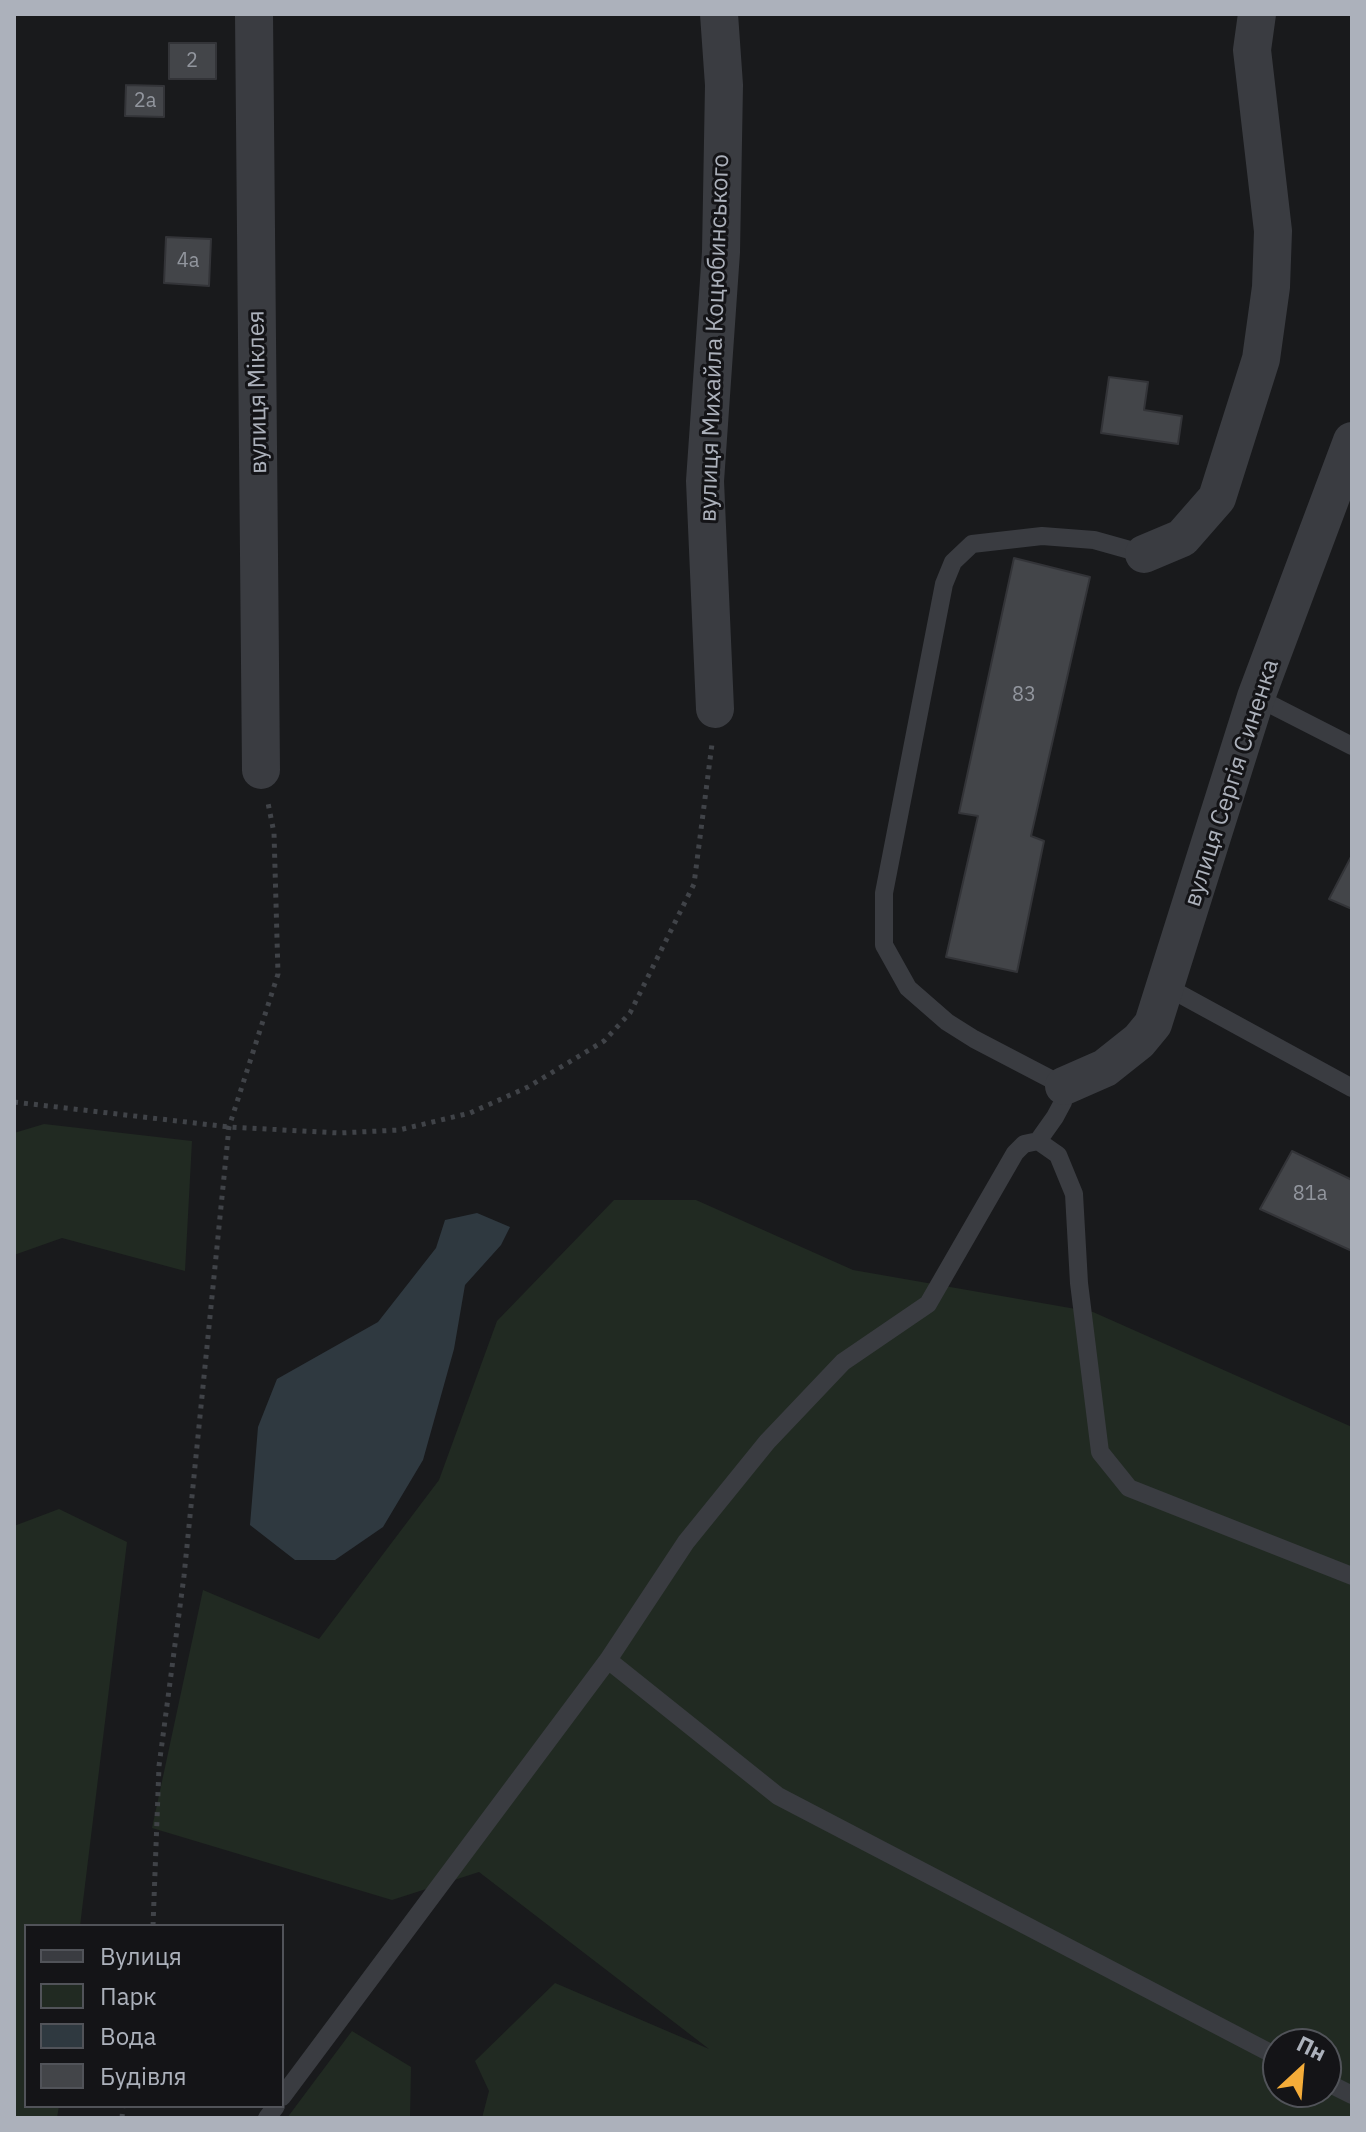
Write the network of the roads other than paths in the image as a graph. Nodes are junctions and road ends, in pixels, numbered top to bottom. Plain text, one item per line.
1 (254, 14) edge
2 (719, 14) edge
3 (1257, 14) edge
4 (1351, 447) edge
5 (1144, 554) joint
6 (1256, 697) junction
7 (715, 709) road end
8 (1352, 746) edge
9 (261, 770) road end
10 (1167, 987) junction
11 (1064, 1086) junction
12 (1352, 1088) edge
13 (1038, 1141) junction
14 (1352, 1576) edge
15 (608, 1660) junction
16 (1262, 2049) edge
17 (284, 2094) edge

1 - 9 street, вулиця Міклея
2 - 7 street, вулиця Михайла Коцюбинського
3 - 5 street
4 - 6 street, вулиця Сергія Синенка
5 - 11 lane
6 - 8 lane
6 - 10 street, вулиця Сергія Синенка
10 - 11 street, вулиця Сергія Синенка
10 - 12 lane
11 - 13 lane
13 - 14 lane
13 - 15 lane
15 - 16 lane
15 - 17 lane

